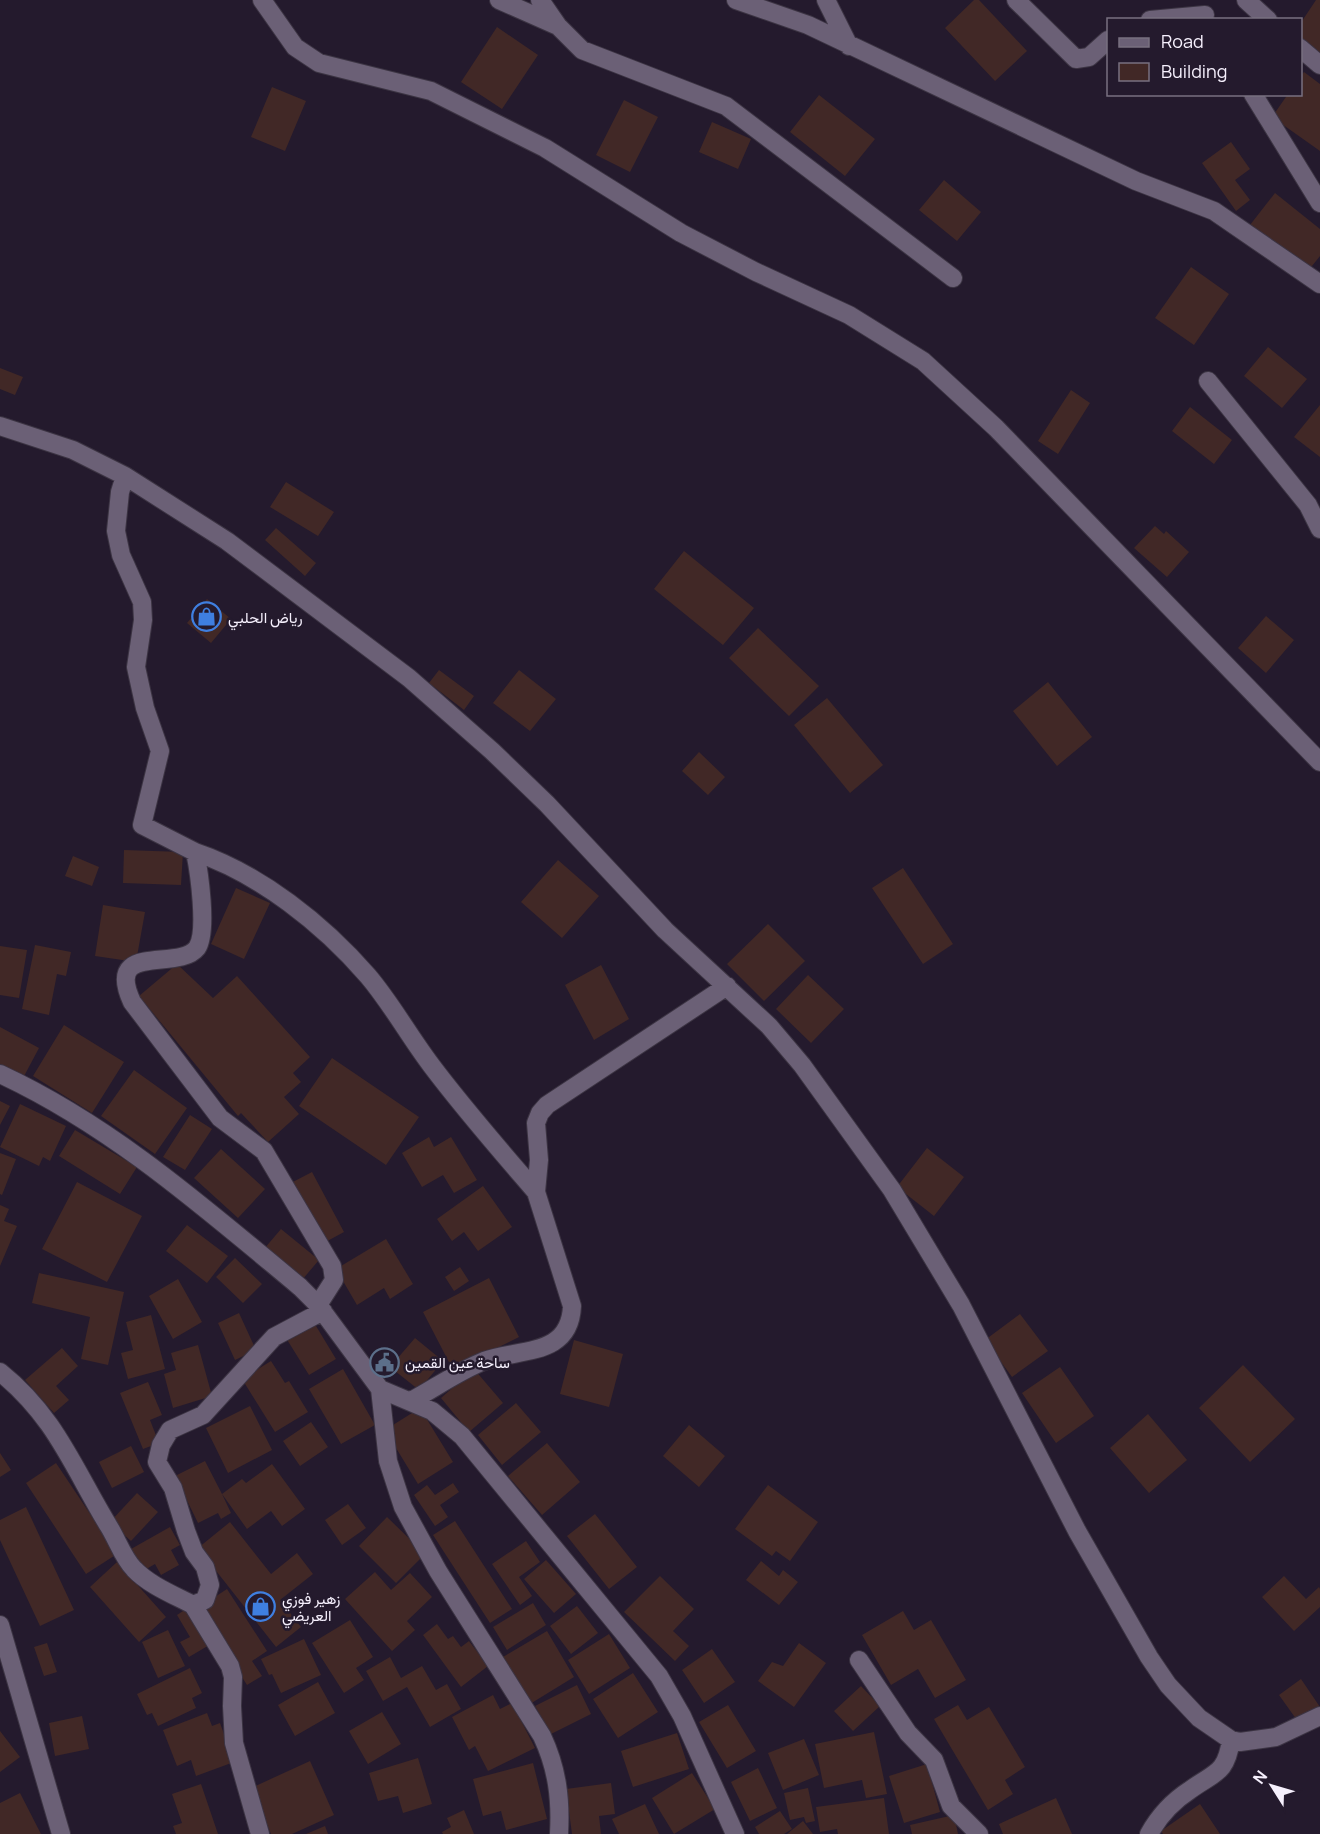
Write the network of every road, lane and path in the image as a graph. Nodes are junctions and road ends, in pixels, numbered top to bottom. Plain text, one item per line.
1 (262, 0) edge
2 (499, 0) edge
3 (540, 0) edge
4 (736, 0) edge
5 (772, 0) edge
6 (826, 0) edge
7 (1016, 0) edge
8 (1246, 0) edge
9 (1207, 11) edge
10 (1163, 18) edge
11 (1266, 18) edge
12 (808, 25) junction
13 (558, 26) junction
14 (1107, 41) edge
15 (849, 46) junction
16 (1302, 50) edge
17 (1320, 65) edge
18 (1254, 96) edge
19 (1320, 203) edge
20 (953, 278) dead end
21 (1320, 285) edge
22 (1208, 381) dead end
23 (0, 426) edge
24 (125, 476) junction
25 (1320, 529) edge
26 (1320, 762) edge
27 (195, 852) junction
28 (727, 986) junction
29 (0, 1074) edge
30 (536, 1192) junction
31 (321, 1308) junction
32 (0, 1372) edge
33 (380, 1389) junction
34 (411, 1401) junction
35 (193, 1605) junction
36 (0, 1626) edge
37 (860, 1659) dead end
38 (1320, 1716) edge
39 (1231, 1740) junction
40 (61, 1834) edge
41 (260, 1834) edge
42 (559, 1834) edge
43 (735, 1834) edge
44 (979, 1834) edge
45 (1149, 1834) edge

1 - 26 street
2 - 13 street
3 - 13 street
4 - 12 street
5 - 12 street
6 - 15 street
7 - 14 street
8 - 11 street
9 - 10 street
12 - 15 street
13 - 20 street
15 - 21 street
16 - 17 street
18 - 19 street
22 - 25 street
23 - 24 street
24 - 27 street
24 - 28 street
27 - 30 street
27 - 31 street
28 - 30 street
28 - 39 street
29 - 31 street
30 - 34 street
31 - 33 street
31 - 35 street
32 - 35 street
33 - 34 street
33 - 42 street
34 - 43 street
35 - 41 street
36 - 40 street
37 - 44 street
38 - 39 street
39 - 45 street

